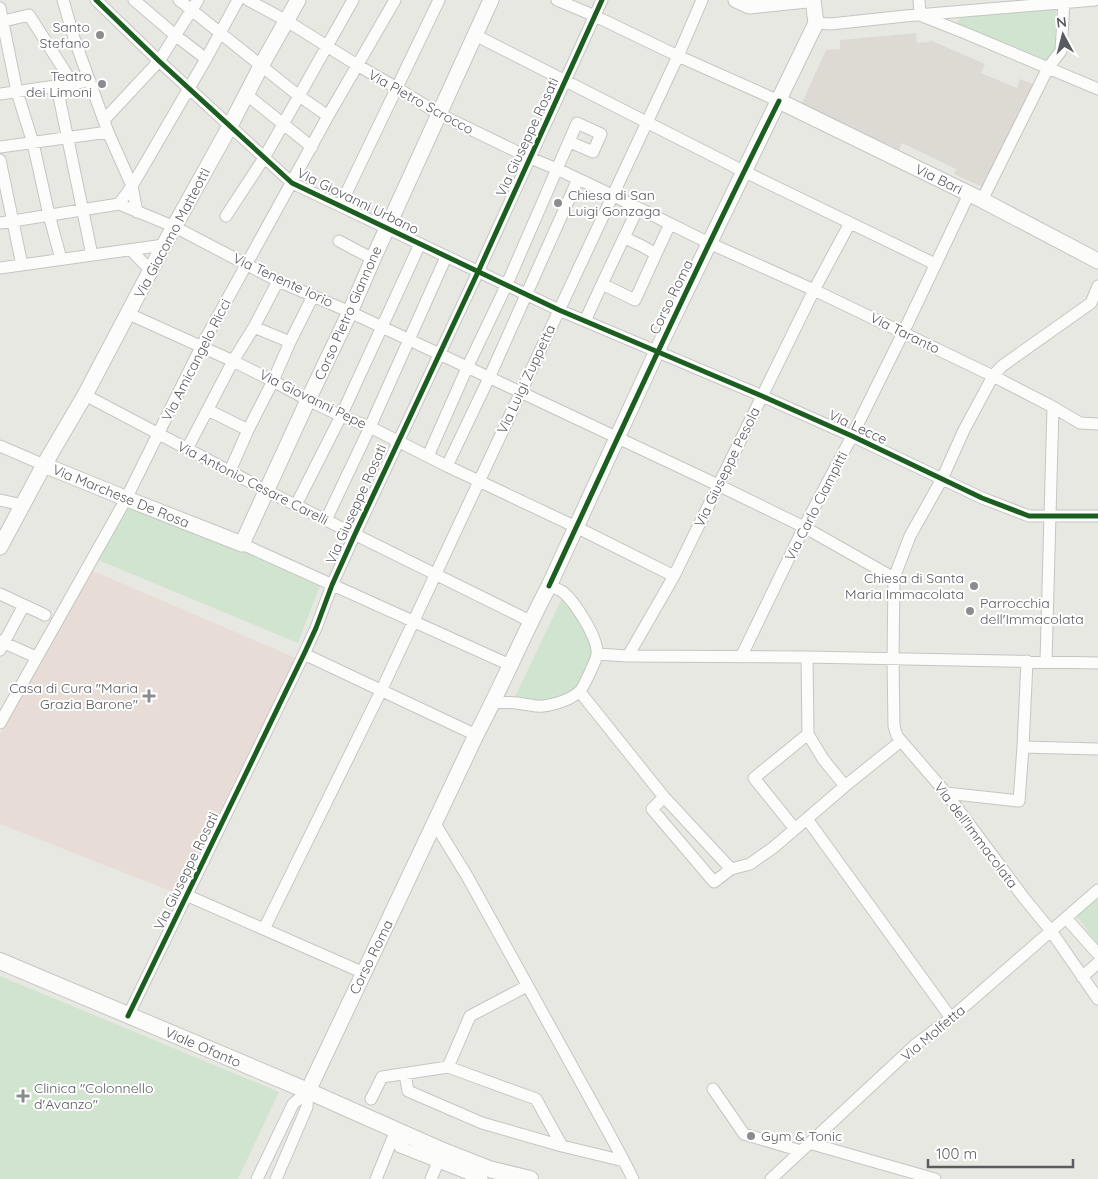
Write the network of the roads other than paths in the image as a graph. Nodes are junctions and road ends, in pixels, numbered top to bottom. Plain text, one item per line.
1 (134, 0) edge
2 (179, 0) edge
3 (198, 0) edge
4 (238, 0) edge
5 (248, 0) edge
6 (298, 0) edge
7 (352, 0) edge
8 (395, 0) edge
9 (439, 0) edge
10 (491, 0) edge
11 (557, 0) edge
12 (602, 0) edge
13 (702, 0) edge
14 (736, 0) edge
15 (807, 0) edge
16 (813, 0) edge
17 (919, 0) edge
18 (1095, 0) edge
19 (64, 2) edge
20 (101, 2) edge
21 (1064, 2) junction
22 (0, 8) edge
23 (191, 10) junction
24 (920, 15) junction
25 (595, 16) junction
26 (1, 21) edge
27 (287, 21) junction
28 (816, 23) junction
29 (221, 33) junction
30 (475, 35) junction
31 (175, 36) junction
32 (327, 45) junction
33 (678, 56) junction
34 (206, 59) junction
35 (159, 61) junction
36 (261, 66) junction
37 (357, 66) junction
38 (1048, 68) junction
39 (566, 81) junction
40 (90, 82) junction
41 (73, 84) junction
42 (57, 87) junction
43 (189, 88) junction
44 (397, 88) junction
45 (1098, 89) edge
46 (18, 92) junction
47 (0, 94) edge
48 (247, 95) junction
49 (299, 96) junction
50 (779, 101) junction
51 (438, 114) junction
52 (328, 116) junction
53 (104, 120) junction
54 (646, 123) junction
55 (283, 124) junction
56 (230, 126) junction
57 (108, 132) junction
58 (68, 138) junction
59 (570, 142) dead end
60 (33, 143) junction
61 (0, 147) edge
62 (312, 147) junction
63 (264, 158) junction
64 (530, 158) junction
65 (0, 160) edge
66 (557, 169) junction
67 (743, 172) junction
68 (578, 179) junction
69 (292, 183) junction
70 (132, 186) junction
71 (612, 195) junction
72 (975, 197) junction
73 (119, 204) junction
74 (340, 206) junction
75 (638, 208) junction
76 (82, 210) junction
77 (138, 212) junction
78 (49, 215) junction
79 (226, 216) dead end
80 (13, 221) junction
81 (0, 223) edge
82 (850, 223) junction
83 (670, 224) junction
84 (175, 227) junction
85 (386, 229) junction
86 (625, 238) junction
87 (339, 242) dead end
88 (709, 243) junction
89 (420, 244) junction
90 (164, 245) junction
91 (131, 250) junction
92 (92, 254) junction
93 (656, 254) junction
94 (446, 257) junction
95 (61, 259) junction
96 (372, 259) junction
97 (1098, 261) edge
98 (246, 264) junction
99 (935, 264) junction
100 (22, 265) junction
101 (0, 268) edge
102 (151, 270) junction
103 (478, 272) junction
104 (278, 280) junction
105 (506, 284) junction
106 (602, 284) junction
107 (1098, 286) edge
108 (814, 290) junction
109 (526, 294) junction
110 (313, 296) junction
111 (1094, 305) edge
112 (559, 310) junction
113 (350, 312) junction
114 (129, 314) junction
115 (585, 321) junction
116 (254, 327) junction
117 (382, 327) junction
118 (903, 333) junction
119 (409, 340) junction
120 (290, 342) junction
121 (201, 347) junction
122 (658, 351) junction
123 (438, 354) junction
124 (233, 361) junction
125 (467, 368) junction
126 (993, 376) junction
127 (489, 378) junction
128 (273, 381) junction
129 (520, 392) junction
130 (85, 395) junction
131 (762, 396) junction
132 (308, 400) junction
133 (1053, 407) junction
134 (208, 410) junction
135 (340, 416) junction
136 (1098, 424) edge
137 (370, 427) junction
138 (248, 430) junction
139 (158, 434) junction
140 (852, 436) junction
141 (618, 438) junction
142 (398, 440) junction
143 (0, 446) edge
144 (187, 449) junction
145 (428, 456) junction
146 (44, 465) junction
147 (447, 466) junction
148 (230, 471) junction
149 (942, 480) junction
150 (479, 481) junction
151 (718, 485) junction
152 (267, 491) junction
153 (126, 498) junction
154 (0, 500) edge
155 (23, 505) junction
156 (296, 505) junction
157 (1050, 516) junction
158 (1098, 516) edge
159 (326, 520) junction
160 (576, 527) junction
161 (804, 527) junction
162 (355, 534) junction
163 (242, 544) junction
164 (0, 547) edge
165 (435, 573) junction
166 (674, 576) junction
167 (894, 578) junction
168 (332, 585) junction
169 (549, 586) junction
170 (0, 594) edge
171 (24, 605) junction
172 (45, 615) dead end
173 (413, 621) junction
174 (530, 621) junction
175 (1, 644) edge
176 (304, 654) junction
177 (597, 654) junction
178 (628, 656) junction
179 (36, 657) junction
180 (741, 657) junction
181 (807, 657) junction
182 (893, 659) junction
183 (1028, 661) junction
184 (1046, 661) junction
185 (1098, 663) edge
186 (510, 665) junction
187 (381, 690) junction
188 (580, 692) junction
189 (494, 702) junction
190 (0, 723) edge
191 (808, 734) junction
192 (476, 735) junction
193 (900, 741) junction
194 (1023, 747) junction
195 (1098, 749) edge
196 (845, 786) junction
197 (946, 794) junction
198 (664, 797) junction
199 (807, 819) junction
200 (435, 824) junction
201 (795, 829) junction
202 (731, 869) junction
203 (1098, 890) edge
204 (186, 895) junction
205 (1066, 918) junction
206 (264, 929) junction
207 (1051, 931) junction
208 (1098, 954) edge
209 (0, 961) edge
210 (1098, 963) edge
211 (364, 973) junction
212 (1082, 977) junction
213 (527, 986) junction
214 (1098, 999) edge
215 (128, 1016) junction
216 (951, 1018) junction
217 (448, 1067) junction
218 (405, 1074) junction
219 (713, 1089) dead end
220 (308, 1091) junction
221 (371, 1099) dead end
222 (401, 1132) junction
223 (562, 1146) junction
224 (805, 1147) junction
225 (440, 1156) junction
226 (624, 1161) junction
227 (486, 1176) edge
228 (257, 1179) edge
229 (276, 1179) edge
230 (376, 1179) edge
231 (430, 1179) edge
232 (530, 1179) edge
233 (632, 1179) edge
234 (771, 1179) edge
235 (935, 1179) edge

1 - 31 street
2 - 23 street
3 - 23 street
4 - 29 street
5 - 27 street, Via Pietro Scrocco
6 - 27 street, Via Giacomo Matteotti
7 - 32 street
8 - 37 street, Via Amicangelo Ricci
9 - 44 street
10 - 30 street, Corso Pietro Giannone
11 - 25 street
12 - 25 street, Via Giuseppe Rosati
13 - 33 street, Via Luigi Zuppetta
14 - 15 street
16 - 28 street
17 - 24 street
18 - 21 street
19 - 40 street
20 - 35 street, Via Giovanni Urbano
21 - 24 street
21 - 38 street, Via Carlo Ciampitti
22 - 26 street
23 - 29 street
23 - 31 street
24 - 28 street
24 - 38 street
25 - 33 street
25 - 39 street, Via Giuseppe Rosati
26 - 41 street
26 - 46 street
27 - 32 street, Via Pietro Scrocco
27 - 36 street, Via Giacomo Matteotti
28 - 50 street, Corso Roma
29 - 34 street
29 - 36 street
30 - 39 street
30 - 51 street, Corso Pietro Giannone
31 - 34 street
31 - 35 street
32 - 37 street, Via Pietro Scrocco
32 - 49 street
33 - 50 street
33 - 54 street, Via Luigi Zuppetta
34 - 43 street
35 - 43 street, Via Giovanni Urbano
35 - 53 street
36 - 48 street, Via Giacomo Matteotti
36 - 49 street
37 - 44 street, Via Pietro Scrocco
37 - 52 street, Via Amicangelo Ricci
38 - 45 street
38 - 72 street, Via Carlo Ciampitti
39 - 54 street
39 - 64 street, Via Giuseppe Rosati
40 - 41 street
40 - 53 street
41 - 42 street
42 - 46 street
42 - 58 street
43 - 56 street, Via Giovanni Urbano
43 - 70 street
44 - 51 street, Via Pietro Scrocco
44 - 74 street
46 - 47 street
46 - 60 street
48 - 55 street
48 - 56 street, Via Giacomo Matteotti
49 - 52 street
49 - 55 street
50 - 67 street, Corso Roma
50 - 72 street, Via Bari
51 - 64 street, Via Pietro Scrocco
51 - 85 street, Corso Pietro Giannone
52 - 62 street, Via Amicangelo Ricci
53 - 57 street
54 - 67 street
54 - 71 street, Via Luigi Zuppetta
55 - 62 street
55 - 63 street
56 - 63 street, Via Giovanni Urbano
56 - 84 street, Via Giacomo Matteotti
57 - 58 street
57 - 70 street
58 - 60 street
58 - 76 street
59 - 66 street
60 - 61 street
60 - 78 street
62 - 69 street, Via Amicangelo Ricci
63 - 69 street, Via Giovanni Urbano
63 - 79 street
64 - 66 street, Via Pietro Scrocco
64 - 103 street, Via Giuseppe Rosati
65 - 80 street
66 - 68 street, Via Pietro Scrocco
66 - 105 street
67 - 82 street
67 - 88 street, Corso Roma
68 - 71 street, Via Pietro Scrocco
68 - 109 street
69 - 74 street, Via Giovanni Urbano
69 - 98 street, Via Amicangelo Ricci
70 - 73 street
70 - 77 street
71 - 75 street, Via Pietro Scrocco
71 - 112 street, Via Luigi Zuppetta
72 - 97 street, Via Bari
72 - 99 street, Via Carlo Ciampitti
73 - 76 street
73 - 77 street, Via Tenente Iorio
74 - 85 street, Via Giovanni Urbano
75 - 83 street, Via Pietro Scrocco
75 - 86 street
76 - 78 street
76 - 92 street
77 - 84 street, Via Tenente Iorio
78 - 80 street
78 - 95 street
80 - 81 street
80 - 100 street
82 - 99 street
82 - 108 street, Via Giuseppe Pesola
83 - 88 street, Via Pietro Scrocco
83 - 93 street
84 - 90 street, Via Giacomo Matteotti
84 - 98 street, Via Tenente Iorio
85 - 89 street, Via Giovanni Urbano
85 - 96 street, Corso Pietro Giannone
86 - 93 street
86 - 106 street
87 - 96 street
88 - 108 street, Via Taranto
88 - 122 street, Corso Roma
89 - 94 street, Via Giovanni Urbano
89 - 117 street
90 - 91 street
90 - 102 street, Via Giacomo Matteotti
91 - 92 street
91 - 102 street
92 - 95 street
93 - 106 street
94 - 103 street, Via Giovanni Urbano
94 - 119 street
95 - 100 street
96 - 113 street, Corso Pietro Giannone
98 - 104 street, Via Tenente Iorio
98 - 121 street, Via Amicangelo Ricci
99 - 118 street, Via Carlo Ciampitti
100 - 101 street
102 - 114 street, Via Giacomo Matteotti
103 - 105 street, Via Giovanni Urbano
103 - 123 street, Via Giuseppe Rosati
104 - 110 street, Via Tenente Iorio
104 - 116 street
105 - 109 street, Via Giovanni Urbano
105 - 125 street
106 - 115 street
107 - 111 street
108 - 118 street, Via Taranto
108 - 131 street, Via Giuseppe Pesola
109 - 112 street, Via Giovanni Urbano
109 - 127 street
110 - 113 street, Via Tenente Iorio
110 - 120 street
111 - 126 street
112 - 115 street, Via Giovanni Urbano
112 - 129 street, Via Luigi Zuppetta
113 - 117 street, Via Tenente Iorio
113 - 132 street, Corso Pietro Giannone
114 - 121 street, Via Giovanni Pepe
114 - 130 street, Via Giacomo Matteotti
115 - 122 street, Via Giovanni Urbano
116 - 120 street
116 - 124 street
117 - 119 street, Via Tenente Iorio
117 - 135 street
118 - 126 street, Via Taranto
118 - 140 street, Via Carlo Ciampitti
119 - 123 street, Via Tenente Iorio
119 - 137 street
120 - 128 street
121 - 124 street, Via Giovanni Pepe
121 - 139 street, Via Amicangelo Ricci
122 - 131 street, Via Lecce
122 - 141 street, Corso Roma
123 - 125 street, Via Tenente Iorio
123 - 142 street, Via Giuseppe Rosati
124 - 128 street, Via Giovanni Pepe
124 - 134 street
125 - 127 street, Via Tenente Iorio
125 - 145 street
126 - 133 street, Via Taranto
126 - 149 street
127 - 129 street, Via Tenente Iorio
127 - 147 street
128 - 132 street, Via Giovanni Pepe
128 - 138 street
129 - 141 street, Via Tenente Iorio
129 - 150 street, Via Luigi Zuppetta
130 - 139 street, Via Antonio Cesare Carelli
130 - 146 street, Via Giacomo Matteotti
131 - 140 street, Via Lecce
131 - 151 street, Via Giuseppe Pesola
132 - 135 street, Via Giovanni Pepe
132 - 152 street, Corso Pietro Giannone
133 - 136 street, Via Taranto
133 - 157 street
134 - 138 street
134 - 144 street
135 - 137 street, Via Giovanni Pepe
135 - 156 street
137 - 142 street, Via Giovanni Pepe
137 - 159 street
138 - 148 street
139 - 144 street, Via Antonio Cesare Carelli
139 - 153 street, Via Amicangelo Ricci
140 - 149 street, Via Lecce
140 - 161 street, Via Carlo Ciampitti
141 - 151 street, Via Tenente Iorio
141 - 160 street, Corso Roma
142 - 145 street, Via Giovanni Pepe
142 - 162 street, Via Giuseppe Rosati
143 - 146 street, Via Marchese De Rosa
144 - 148 street, Via Antonio Cesare Carelli
145 - 147 street, Via Giovanni Pepe
146 - 153 street, Via Marchese De Rosa
146 - 155 street, Via Giacomo Matteotti
147 - 150 street, Via Giovanni Pepe
148 - 152 street, Via Antonio Cesare Carelli
149 - 157 street, Via Lecce
149 - 167 street
150 - 160 street, Via Giovanni Pepe
150 - 165 street, Via Luigi Zuppetta
151 - 161 street, Via Tenente Iorio
151 - 166 street, Via Giuseppe Pesola
152 - 156 street, Via Antonio Cesare Carelli
152 - 163 street, Corso Pietro Giannone
153 - 163 street, Via Marchese De Rosa
153 - 179 street, Via Amicangelo Ricci
154 - 155 street
155 - 164 street, Via Giacomo Matteotti
156 - 159 street, Via Antonio Cesare Carelli
157 - 158 street, Via Lecce
157 - 184 street
159 - 162 street, Via Antonio Cesare Carelli
160 - 166 street, Via Giovanni Pepe
160 - 169 street, Corso Roma
161 - 167 street, Via Tenente Iorio
161 - 180 street, Via Carlo Ciampitti
162 - 165 street, Via Antonio Cesare Carelli
162 - 168 street, Via Giuseppe Rosati
163 - 168 street
165 - 173 street, Via Luigi Zuppetta
165 - 174 street, Via Antonio Cesare Carelli
166 - 178 street, Via Giuseppe Pesola
167 - 182 street, Via dell'Immacolata
168 - 173 street
168 - 176 street, Via Giuseppe Rosati
169 - 174 street, Corso Roma
169 - 177 street
170 - 171 street
171 - 172 street
171 - 175 street
173 - 186 street
173 - 187 street, Via Luigi Zuppetta
174 - 186 street, Corso Roma
175 - 179 street
176 - 187 street
176 - 204 street, Via Giuseppe Rosati
177 - 178 street
177 - 188 street
178 - 180 street
179 - 190 street, Via Amicangelo Ricci
180 - 181 street
181 - 182 street
181 - 191 street
182 - 183 street
182 - 193 street, Via dell'Immacolata
183 - 184 street
183 - 194 street
184 - 185 street
186 - 189 street, Corso Roma
187 - 192 street
187 - 206 street, Via Luigi Zuppetta
188 - 189 street
188 - 198 street
189 - 192 street, Corso Roma
191 - 196 street
191 - 201 street
192 - 200 street, Corso Roma
193 - 196 street
193 - 197 street, Via dell'Immacolata
194 - 195 street
194 - 197 street
196 - 199 street
197 - 207 street, Via dell'Immacolata
198 - 202 street
198 - 202 street
199 - 201 street
199 - 216 street
200 - 211 street, Corso Roma
200 - 213 street
201 - 202 street
203 - 205 street, Via Molfetta
204 - 206 street
204 - 215 street, Via Giuseppe Rosati
205 - 207 street, Via Molfetta
205 - 208 street
206 - 211 street
207 - 212 street, Via dell'Immacolata
207 - 216 street, Via Molfetta
209 - 215 main road, Viale Ofanto
210 - 212 street
211 - 220 street, Corso Roma
212 - 214 street, Via dell'Immacolata
213 - 217 street
213 - 226 street
215 - 220 main road, Viale Ofanto
216 - 224 street, Via Molfetta
217 - 218 street
217 - 223 street
218 - 221 street
218 - 223 street
219 - 224 street
220 - 222 main road, Viale Ofanto
220 - 228 street, Corso Roma
220 - 229 street, Corso Roma
222 - 225 main road, Viale Ofanto
222 - 230 street
223 - 226 street
224 - 234 street, Via Molfetta
224 - 235 street
225 - 227 main road, Viale Ofanto
225 - 231 street
226 - 233 street
227 - 232 main road, Viale Ofanto

